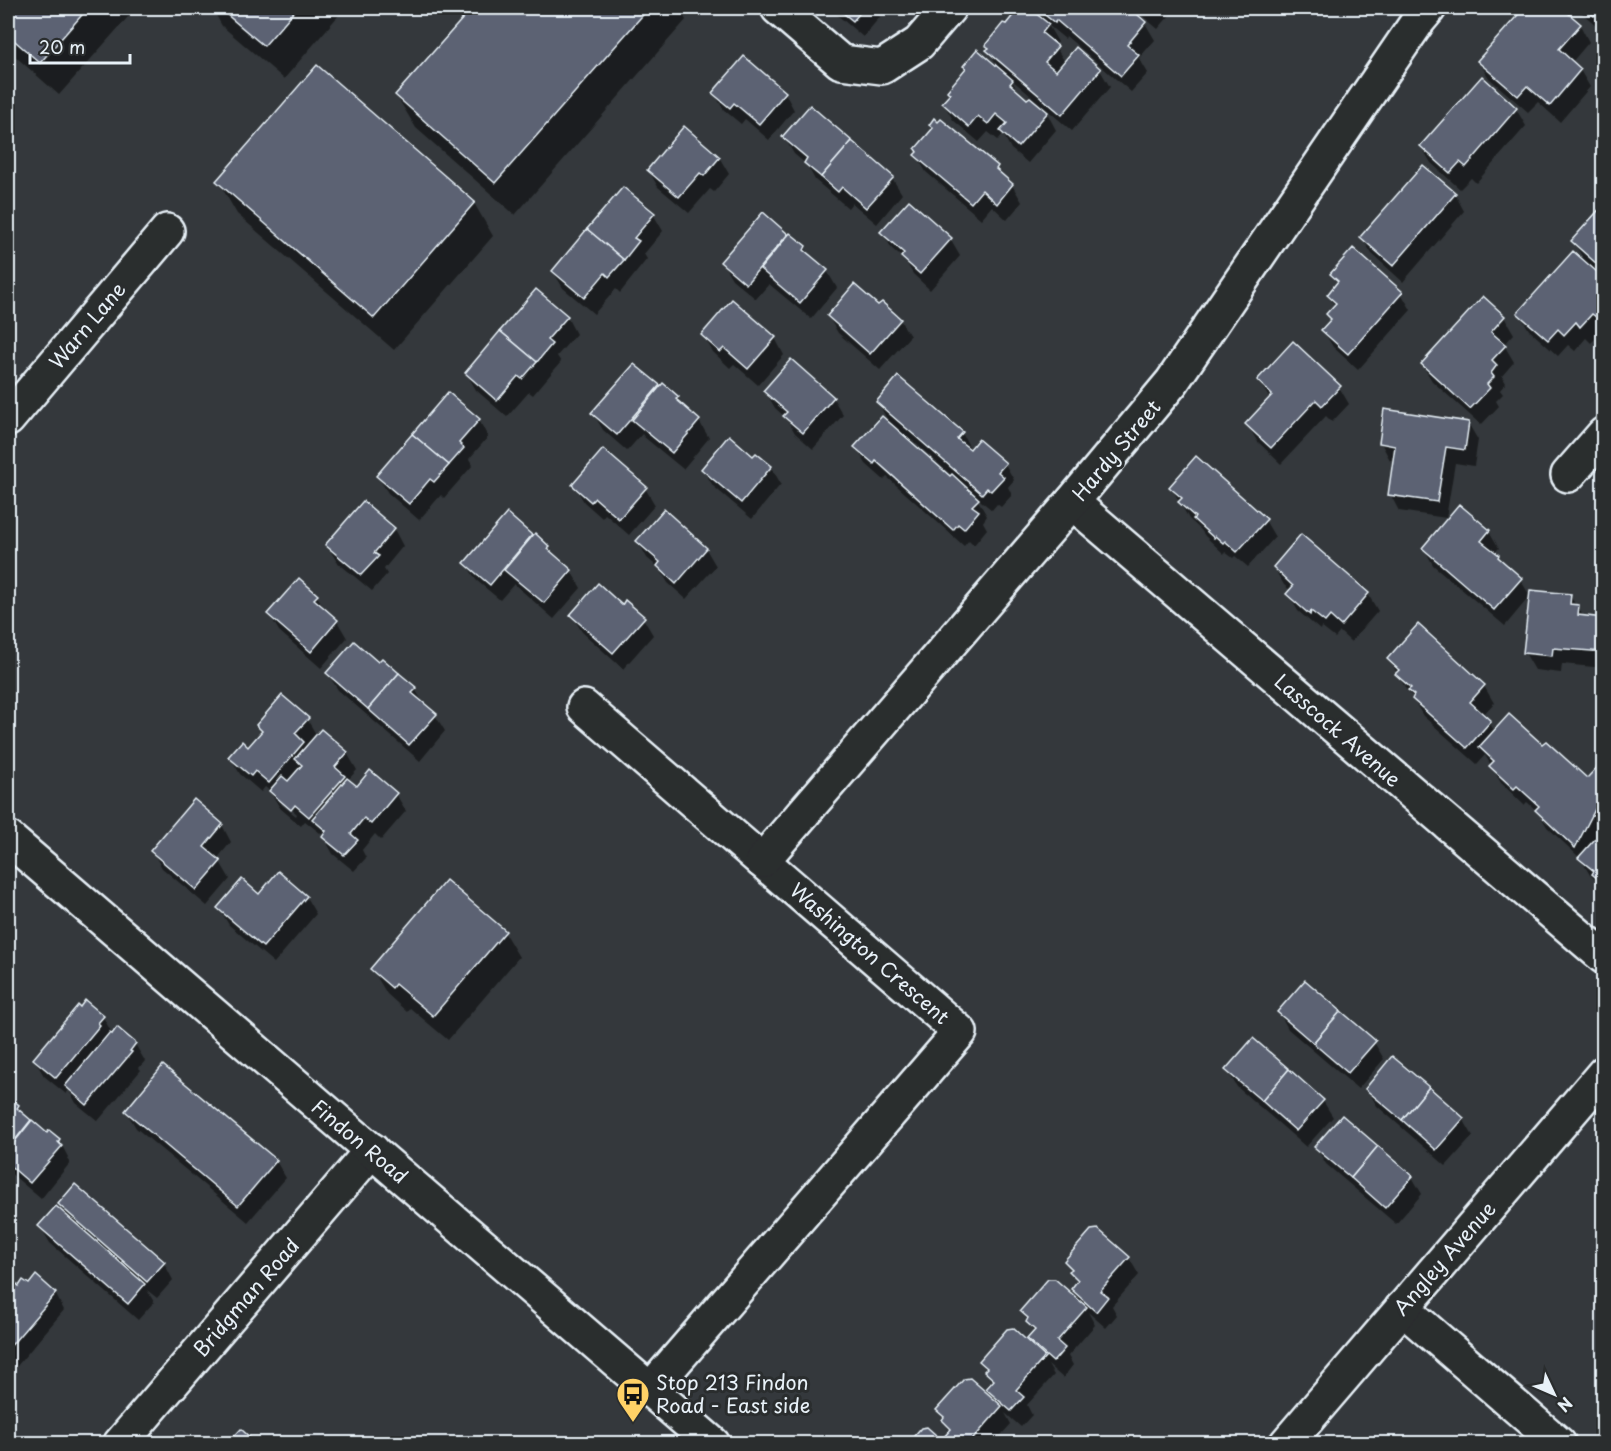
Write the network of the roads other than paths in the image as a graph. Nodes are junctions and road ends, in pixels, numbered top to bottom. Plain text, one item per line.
1 (778, 8) edge
2 (948, 8) edge
3 (1429, 8) edge
4 (167, 231) dead end
5 (8, 419) edge
6 (1604, 434) edge
7 (1568, 475) dead end
8 (1072, 502) junction
9 (584, 707) dead end
10 (8, 838) edge
11 (762, 861) junction
12 (1604, 957) edge
13 (1604, 1073) edge
14 (372, 1150) junction
15 (1402, 1308) junction
16 (650, 1390) junction
17 (120, 1443) edge
18 (713, 1443) edge
19 (1286, 1443) edge
20 (1558, 1443) edge

1 - 2 street
3 - 8 street, Hardy Street
4 - 5 street, Warn Lane
6 - 7 street
8 - 11 street, Hardy Street
8 - 12 street, Lasscock Avenue
9 - 11 street, Washington Crescent
10 - 14 street, Findon Road
11 - 16 street, Washington Crescent
13 - 15 street, Angley Avenue
14 - 16 street, Findon Road
14 - 17 street, Bridgman Road
15 - 19 street, Angley Avenue
15 - 20 street
16 - 18 street, Findon Road

